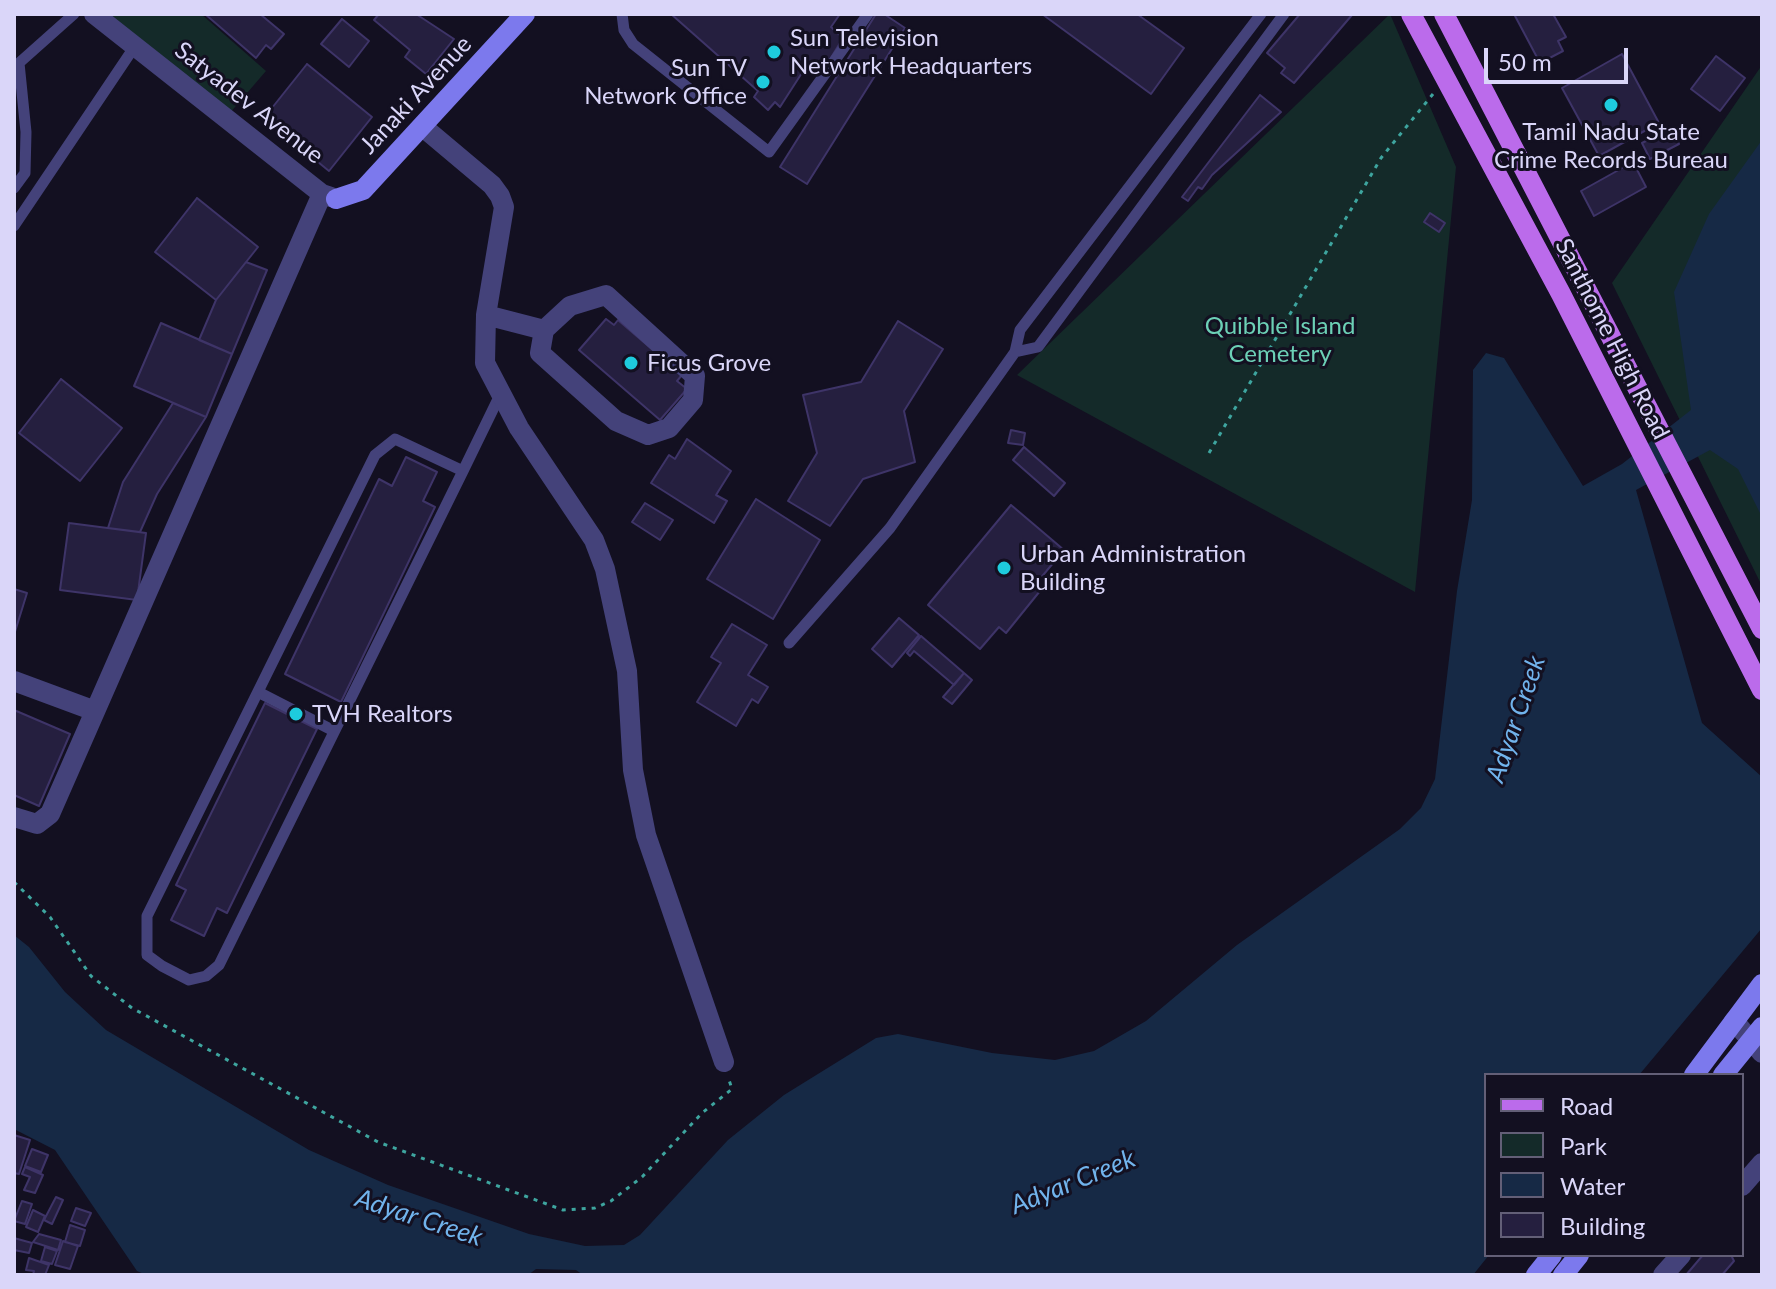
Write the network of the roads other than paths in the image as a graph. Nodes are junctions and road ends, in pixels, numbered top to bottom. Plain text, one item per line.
1 (74, 14) edge
2 (94, 14) edge
3 (525, 14) edge
4 (622, 14) edge
5 (868, 14) edge
6 (1261, 14) edge
7 (1284, 14) edge
8 (1411, 14) edge
9 (1444, 14) edge
10 (135, 46) junction
11 (423, 127) junction
12 (14, 188) edge
13 (329, 196) junction
14 (14, 226) edge
15 (486, 315) junction
16 (544, 330) junction
17 (1015, 352) junction
18 (500, 395) junction
19 (463, 471) junction
20 (1762, 629) edge
21 (789, 643) dead end
22 (14, 681) edge
23 (1762, 690) edge
24 (258, 692) junction
25 (95, 711) junction
26 (334, 731) junction
27 (14, 817) edge
28 (1762, 984) edge
29 (1734, 1021) junction
30 (1759, 1040) edge
31 (724, 1062) dead end
32 (1695, 1073) edge
33 (1725, 1073) edge
34 (1762, 1163) edge
35 (1744, 1184) edge
36 (1550, 1257) edge
37 (1577, 1257) edge
38 (1679, 1257) edge
39 (1536, 1275) edge
40 (1563, 1275) edge
41 (1663, 1275) edge

1 - 12 lane
2 - 10 street, Satyadev Avenue
3 - 11 street, Janaki Avenue
4 - 5 lane
6 - 17 lane
7 - 17 lane
8 - 23 main road, Santhome High Road
9 - 20 main road, Santhome High Road
10 - 13 street, Satyadev Avenue
10 - 14 lane
11 - 13 street, Janaki Avenue
11 - 15 street
13 - 25 street
15 - 16 street
15 - 18 street
16 - 16 street
17 - 21 lane
18 - 19 lane
18 - 31 street
19 - 24 lane
19 - 26 lane
22 - 25 street
24 - 26 lane
24 - 26 lane
25 - 27 street
28 - 29 street
29 - 30 street
29 - 32 street
30 - 33 street
34 - 35 street
36 - 39 street
37 - 40 street
38 - 41 street

